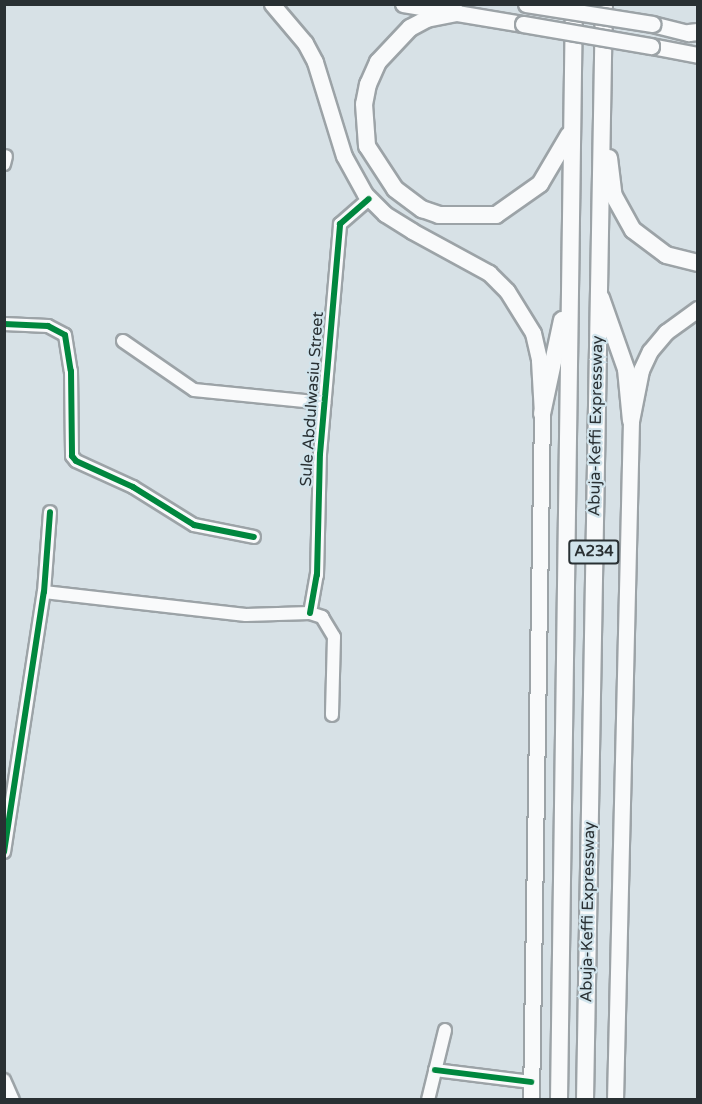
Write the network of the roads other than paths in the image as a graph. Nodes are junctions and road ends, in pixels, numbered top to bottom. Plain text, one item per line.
1 (272, 4) edge
2 (403, 4) edge
3 (526, 4) edge
4 (573, 4) edge
5 (604, 4) edge
6 (457, 13) junction
7 (695, 33) edge
8 (698, 55) edge
9 (600, 79) junction
10 (570, 135) junction
11 (369, 199) junction
12 (698, 263) edge
13 (598, 291) junction
14 (568, 299) junction
15 (698, 309) edge
16 (4, 324) edge
17 (123, 341) dead end
18 (324, 403) junction
19 (542, 414) junction
20 (632, 422) junction
21 (50, 512) dead end
22 (254, 537) dead end
23 (44, 592) junction
24 (309, 613) junction
25 (332, 714) dead end
26 (4, 852) edge
27 (445, 1030) dead end
28 (435, 1070) junction
29 (4, 1080) edge
30 (531, 1082) junction
31 (14, 1100) edge
32 (428, 1100) edge
33 (531, 1100) edge
34 (559, 1100) edge
35 (585, 1100) edge
36 (615, 1100) edge

1 - 11 main road
2 - 6 main road
3 - 7 main road, bridge
4 - 10 highway, Abuja-Keffi Expressway / A234
5 - 9 highway, Abuja-Keffi Expressway / A234
6 - 8 main road, bridge
6 - 10 highway
9 - 12 highway
9 - 13 highway, Abuja-Keffi Expressway / A234
10 - 14 highway, Abuja-Keffi Expressway / A234
11 - 18 street, Sule Abdulwasiu Street
11 - 19 main road
13 - 20 highway
13 - 35 highway, Abuja-Keffi Expressway / A234
14 - 19 highway
14 - 34 highway, Abuja-Keffi Expressway / A234
15 - 20 main road, Abuja-Keffi Expressway
16 - 22 street
17 - 18 street
18 - 24 street, Sule Abdulwasiu Street
19 - 30 main road
20 - 36 main road, Abuja-Keffi Expressway
21 - 23 street
23 - 24 street
23 - 26 street
24 - 25 street
27 - 28 street
28 - 30 street
28 - 32 street
29 - 31 street
30 - 33 main road

